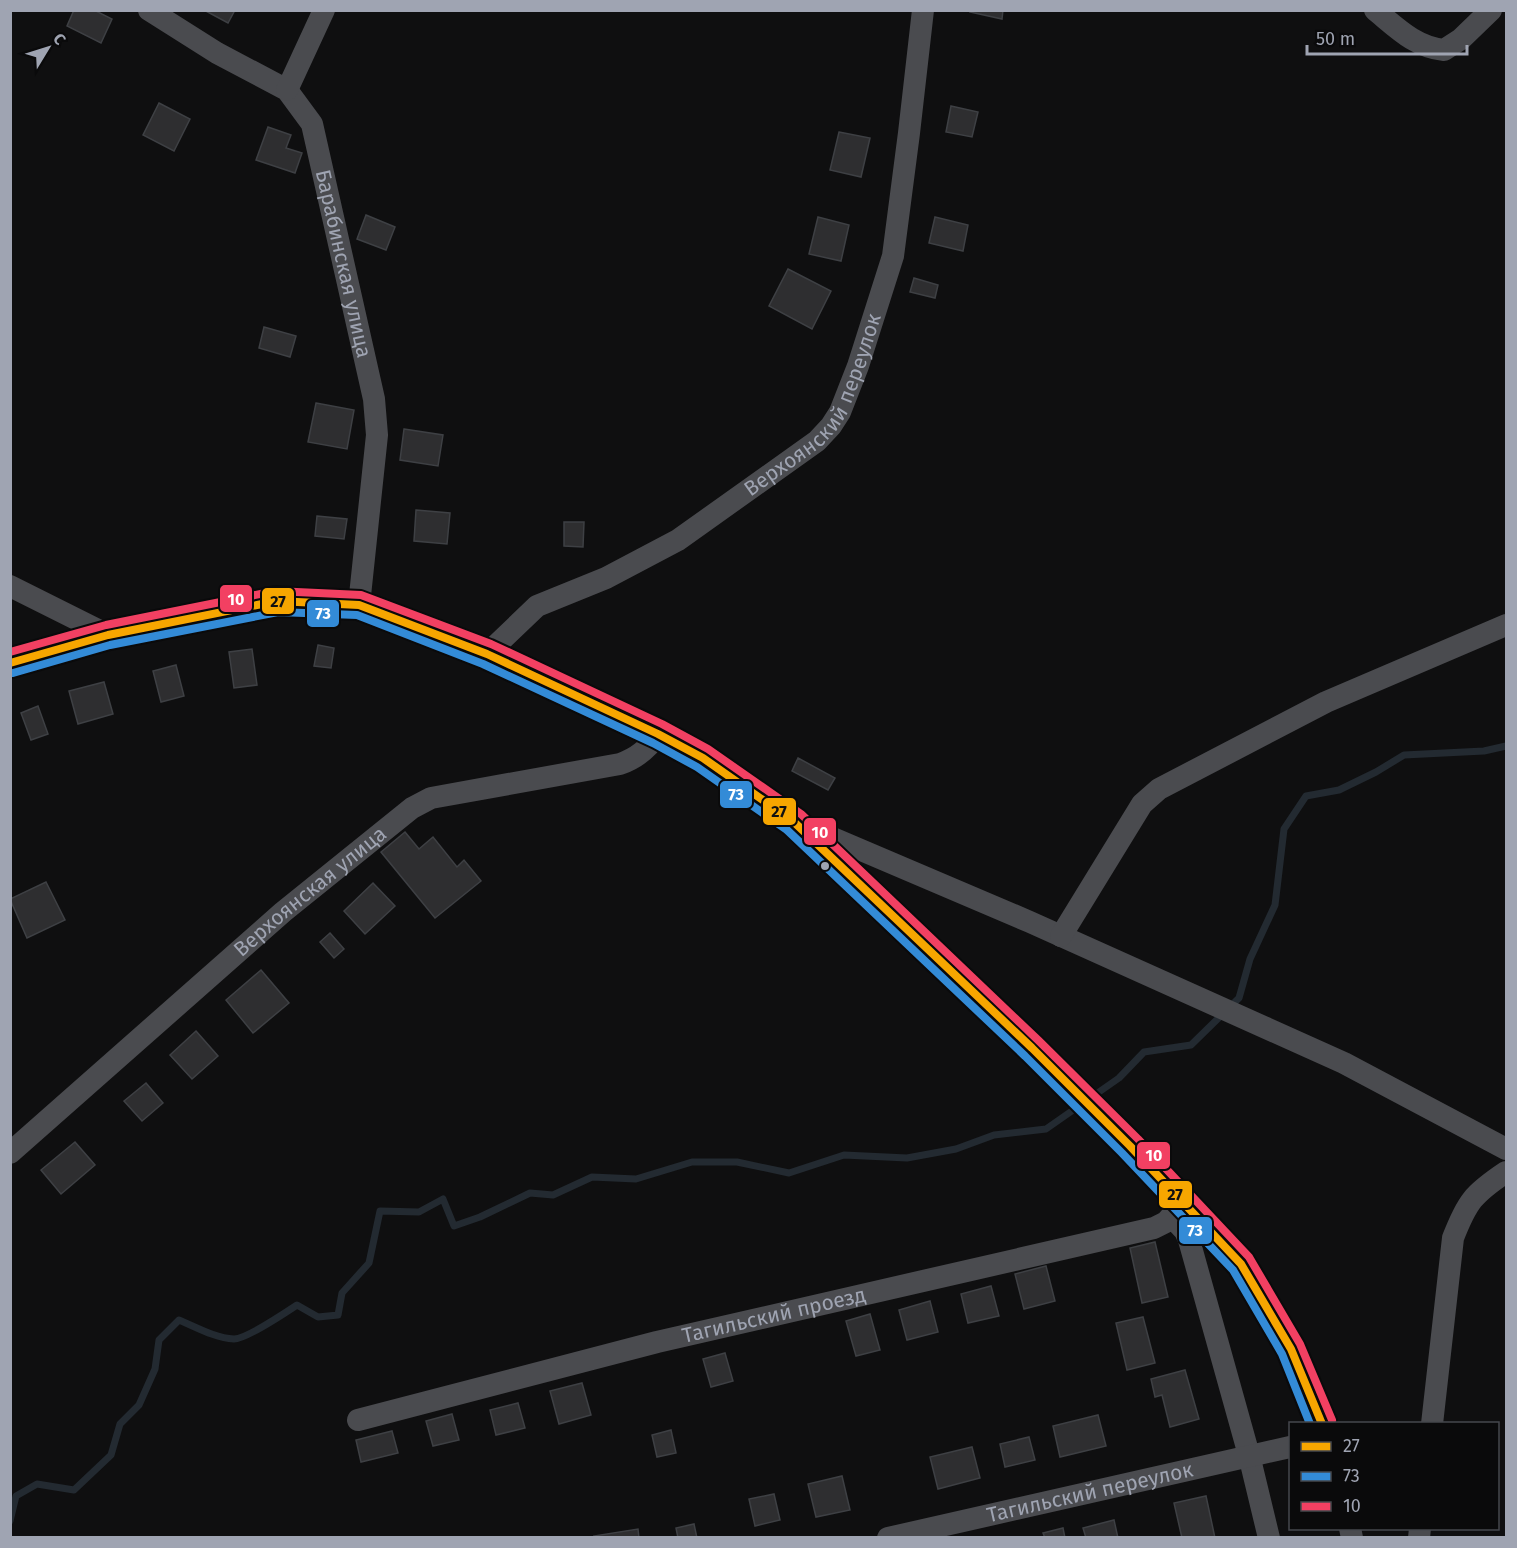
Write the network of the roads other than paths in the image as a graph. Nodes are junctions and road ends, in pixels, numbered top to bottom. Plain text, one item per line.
1 (149, 10) edge
2 (324, 10) edge
3 (923, 10) edge
4 (1375, 10) edge
5 (1491, 10) edge
6 (287, 90) junction
7 (10, 586) edge
8 (359, 604) junction
9 (1506, 625) edge
10 (108, 635) junction
11 (487, 654) junction
12 (10, 663) edge
13 (658, 734) junction
14 (794, 822) junction
15 (1061, 936) junction
16 (1506, 1149) edge
17 (10, 1153) edge
18 (1506, 1172) edge
19 (1178, 1210) junction
20 (358, 1420) dead end
21 (1321, 1422) edge
22 (1432, 1422) edge
23 (1289, 1447) edge
24 (1249, 1455) junction
25 (888, 1538) edge
26 (1269, 1538) edge

1 - 6 street, Барабинская улица
2 - 6 street
3 - 11 street, Верхоянский переулок
4 - 5 street
6 - 8 street, Барабинская улица
7 - 10 street
8 - 10 street
8 - 11 street
9 - 15 street
10 - 12 street
11 - 13 street
13 - 14 street
13 - 17 street, Верхоянская улица
14 - 15 street
14 - 19 street
15 - 16 street
18 - 22 street
19 - 20 street, Тагильский проезд
19 - 21 street
19 - 24 street
23 - 24 street, Тагильский переулок
24 - 25 street, Тагильский переулок
24 - 26 street

